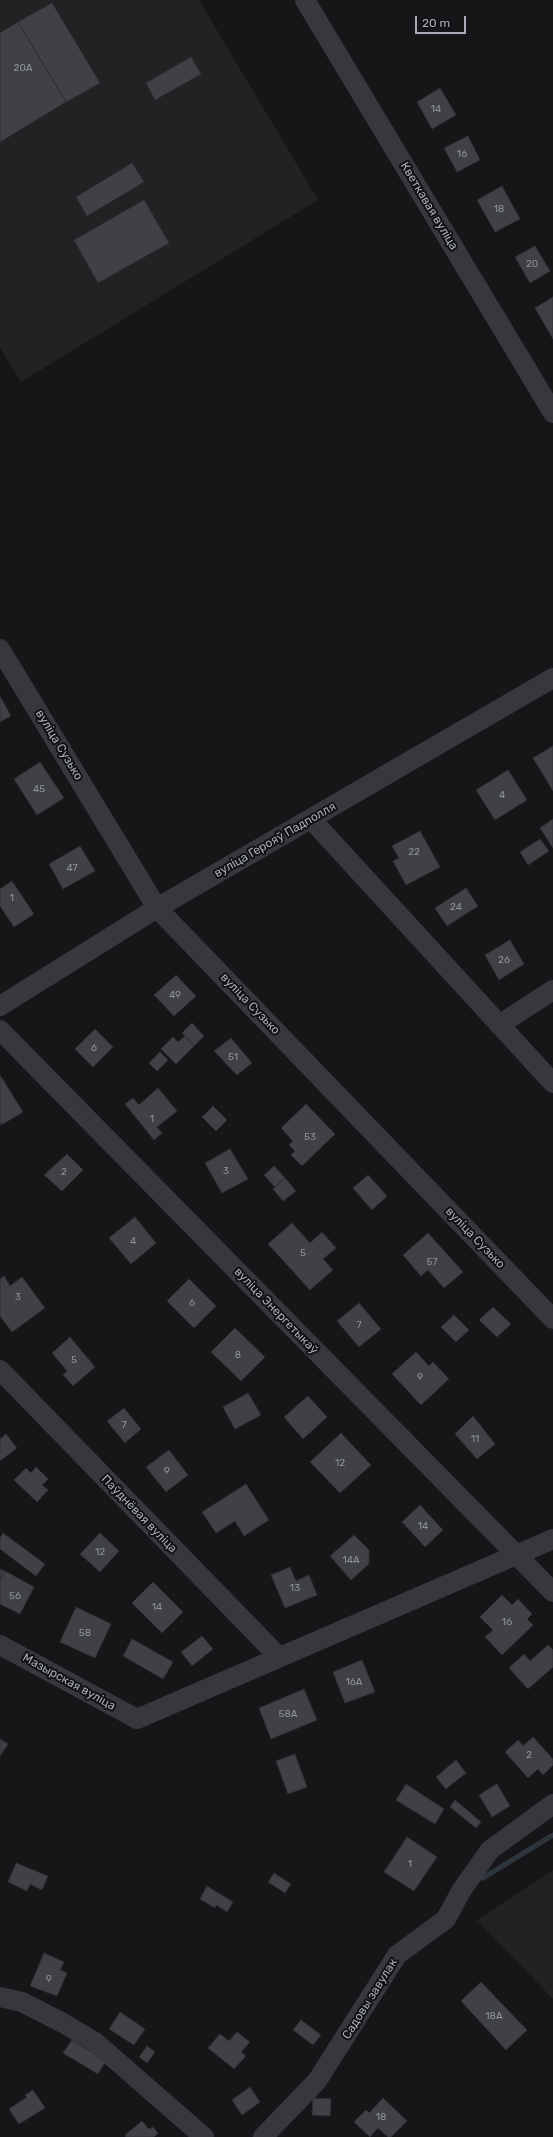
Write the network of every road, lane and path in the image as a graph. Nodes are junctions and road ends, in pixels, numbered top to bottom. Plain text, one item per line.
1 (305, 0) edge
2 (553, 413) edge
3 (0, 649) edge
4 (553, 678) edge
5 (311, 819) junction
6 (157, 908) junction
7 (553, 990) edge
8 (0, 1006) edge
9 (499, 1025) junction
10 (0, 1030) edge
11 (553, 1083) edge
12 (553, 1319) edge
13 (0, 1370) edge
14 (553, 1539) edge
15 (516, 1555) junction
16 (553, 1592) edge
17 (0, 1644) edge
18 (279, 1657) junction
19 (553, 1804) edge
20 (0, 1997) edge
21 (204, 2137) edge
22 (263, 2137) edge

1 - 2 street, Кветкавая вуліца
3 - 6 street, вуліца Сузько
4 - 5 street, вуліца Герояў Падполля
5 - 6 street, вуліца Герояў Падполля
5 - 9 street
6 - 8 street, вуліца Герояў Падполля
6 - 12 street, вуліца Сузько
7 - 9 street
9 - 11 street
10 - 15 street, вуліца Энергетыкаў
13 - 18 street, Паўднёвая вуліца
14 - 15 street
15 - 16 street, вуліца Энергетыкаў
15 - 18 street
17 - 18 street, Мазырская вуліца
19 - 22 street, Садовы завулак
20 - 21 street

